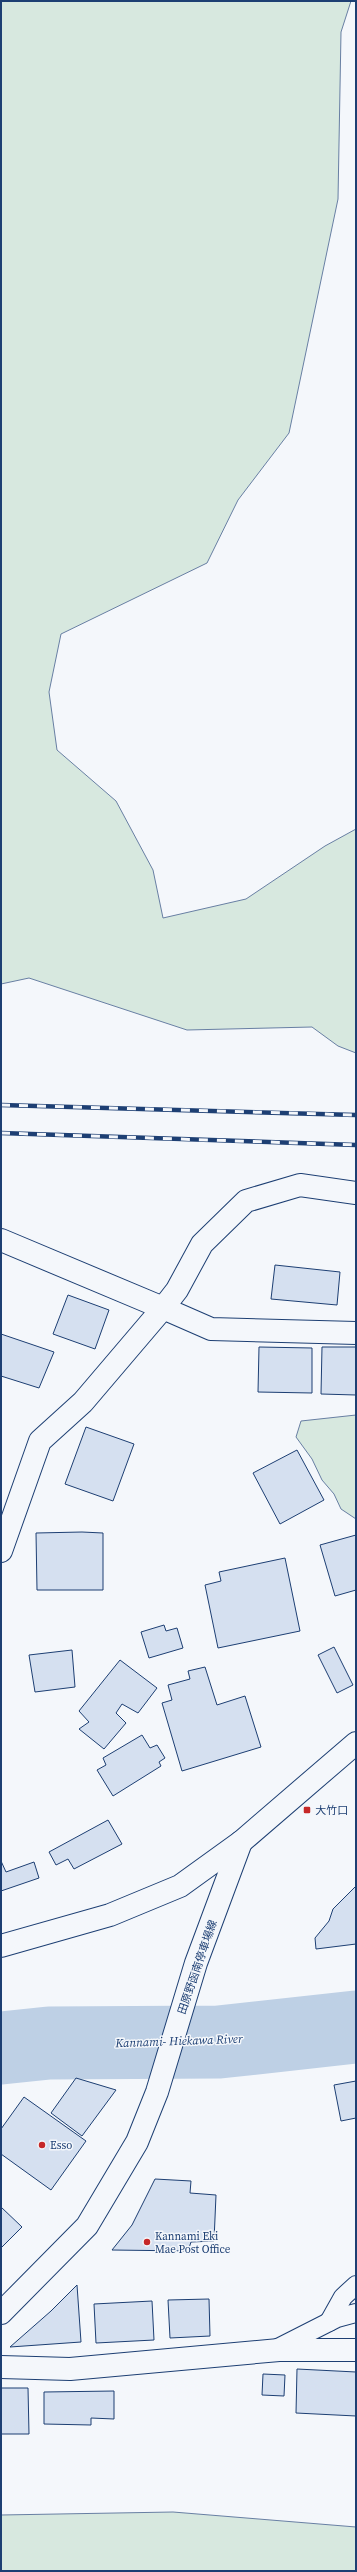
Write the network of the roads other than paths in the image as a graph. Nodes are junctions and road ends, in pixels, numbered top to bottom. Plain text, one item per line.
1 (356, 1193) edge
2 (1, 1240) edge
3 (162, 1308) junction
4 (356, 1333) edge
5 (1, 1551) edge
6 (356, 1743) edge
7 (242, 1842) junction
8 (1, 1946) edge
9 (356, 2285) edge
10 (1, 2313) edge
11 (356, 2313) edge
12 (328, 2322) junction
13 (356, 2350) edge
14 (274, 2351) junction
15 (1, 2367) edge

1 - 3 street
2 - 3 street
3 - 4 street
3 - 5 street
6 - 7 street
7 - 8 street
7 - 10 street, 田原野函南停車場線
9 - 12 lane
11 - 12 lane
12 - 14 lane
13 - 14 street
14 - 15 street

